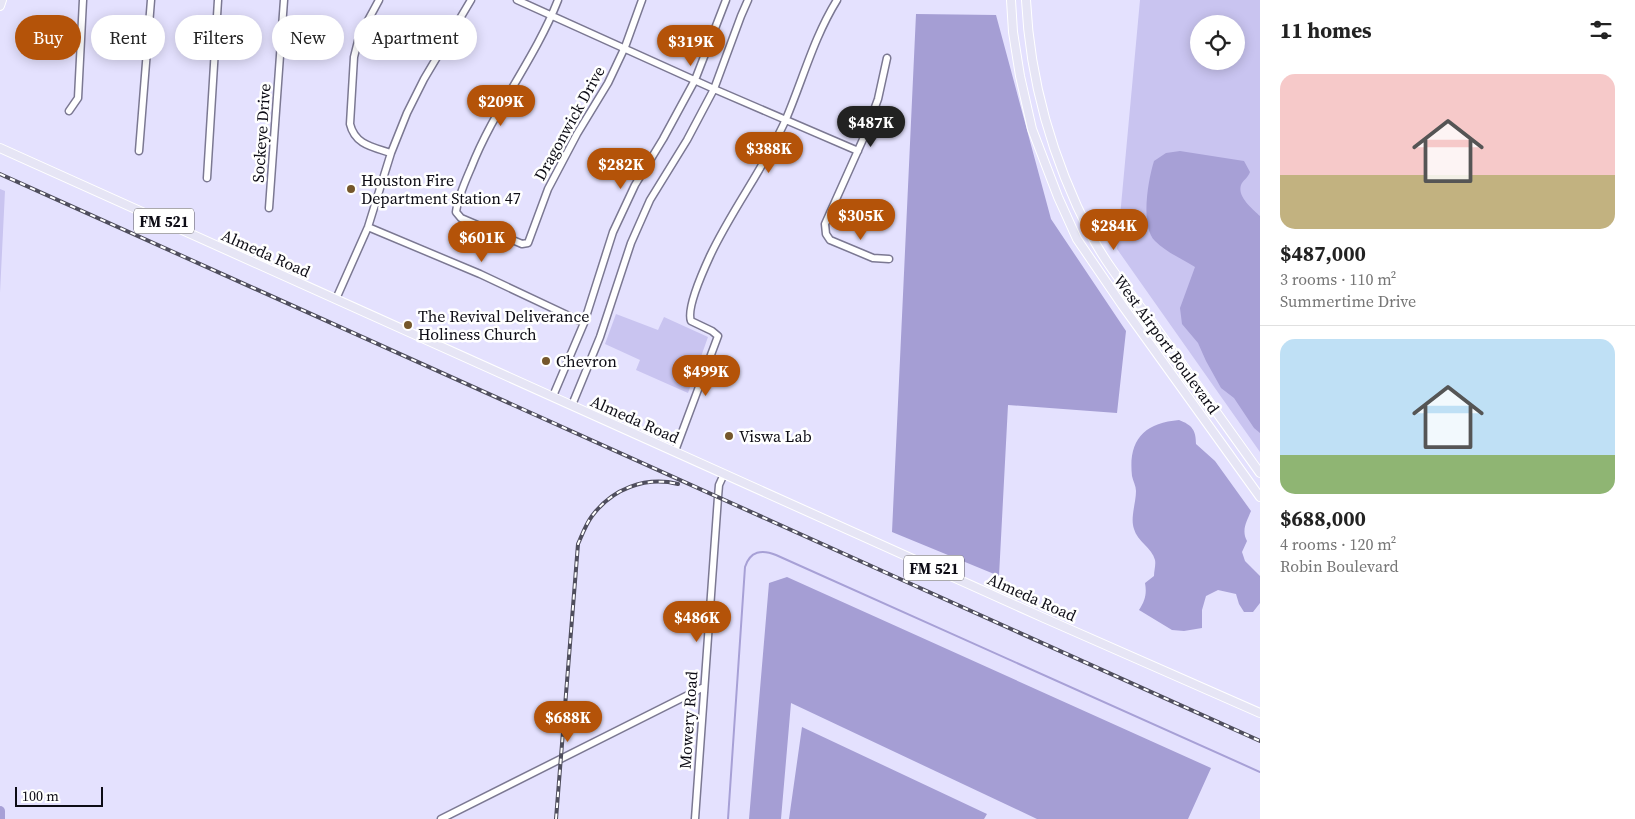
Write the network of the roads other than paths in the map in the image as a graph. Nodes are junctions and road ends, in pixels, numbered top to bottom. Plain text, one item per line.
1 (2, 0) edge
2 (84, 0) edge
3 (151, 0) edge
4 (218, 0) edge
5 (284, 0) edge
6 (379, 0) edge
7 (471, 0) edge
8 (517, 0) edge
9 (558, 0) edge
10 (642, 0) edge
11 (726, 0) edge
12 (748, 0) edge
13 (837, 0) edge
14 (1011, 0) edge
15 (1026, 0) edge
16 (0, 6) edge
17 (552, 15) junction
18 (625, 47) junction
19 (887, 58) dead end
20 (1034, 73) junction
21 (1020, 76) junction
22 (695, 80) junction
23 (714, 89) junction
24 (69, 111) dead end
25 (786, 120) junction
26 (0, 148) edge
27 (140, 151) dead end
28 (858, 151) junction
29 (391, 153) junction
30 (207, 178) dead end
31 (1071, 191) junction
32 (1058, 197) junction
33 (269, 208) dead end
34 (368, 227) junction
35 (889, 260) dead end
36 (1134, 298) junction
37 (336, 299) junction
38 (1122, 305) junction
39 (584, 323) junction
40 (1200, 389) junction
41 (553, 396) junction
42 (1188, 397) junction
43 (572, 405) junction
44 (675, 451) junction
45 (1260, 473) edge
46 (724, 474) junction
47 (1260, 497) edge
48 (704, 687) junction
49 (1260, 713) edge
50 (441, 819) edge
51 (695, 819) edge

1 - 16 main road
2 - 24 street
3 - 27 street
4 - 30 street
5 - 33 street, Sockeye Drive
6 - 29 street
7 - 29 street
8 - 17 street
9 - 17 street
10 - 18 street, Dragonwick Drive
11 - 22 street
12 - 23 street
13 - 25 street
14 - 21 main road, West Airport Boulevard
15 - 20 main road, West Airport Boulevard
17 - 18 street
17 - 18 street, Dragonwick Drive
18 - 22 street
19 - 28 street
20 - 21 main road
20 - 31 main road, West Airport Boulevard
21 - 32 main road, West Airport Boulevard
22 - 23 street
22 - 39 street
23 - 25 street
23 - 43 street
25 - 28 street
25 - 44 street
26 - 37 main road, Almeda Road / FM 521
28 - 35 street
29 - 34 street
31 - 32 main road
31 - 36 main road, West Airport Boulevard
32 - 38 main road, West Airport Boulevard
34 - 37 street
34 - 39 street
36 - 38 main road
36 - 40 main road, West Airport Boulevard
37 - 41 main road, Almeda Road / FM 521
38 - 42 main road, West Airport Boulevard
39 - 41 street
40 - 42 main road
40 - 45 main road, West Airport Boulevard
41 - 43 main road, Almeda Road / FM 521
42 - 47 main road, West Airport Boulevard
43 - 44 main road, Almeda Road / FM 521
44 - 46 main road, Almeda Road / FM 521
46 - 48 street, Mowery Road
46 - 49 main road, Almeda Road / FM 521
48 - 50 street
48 - 51 street, Mowery Road

